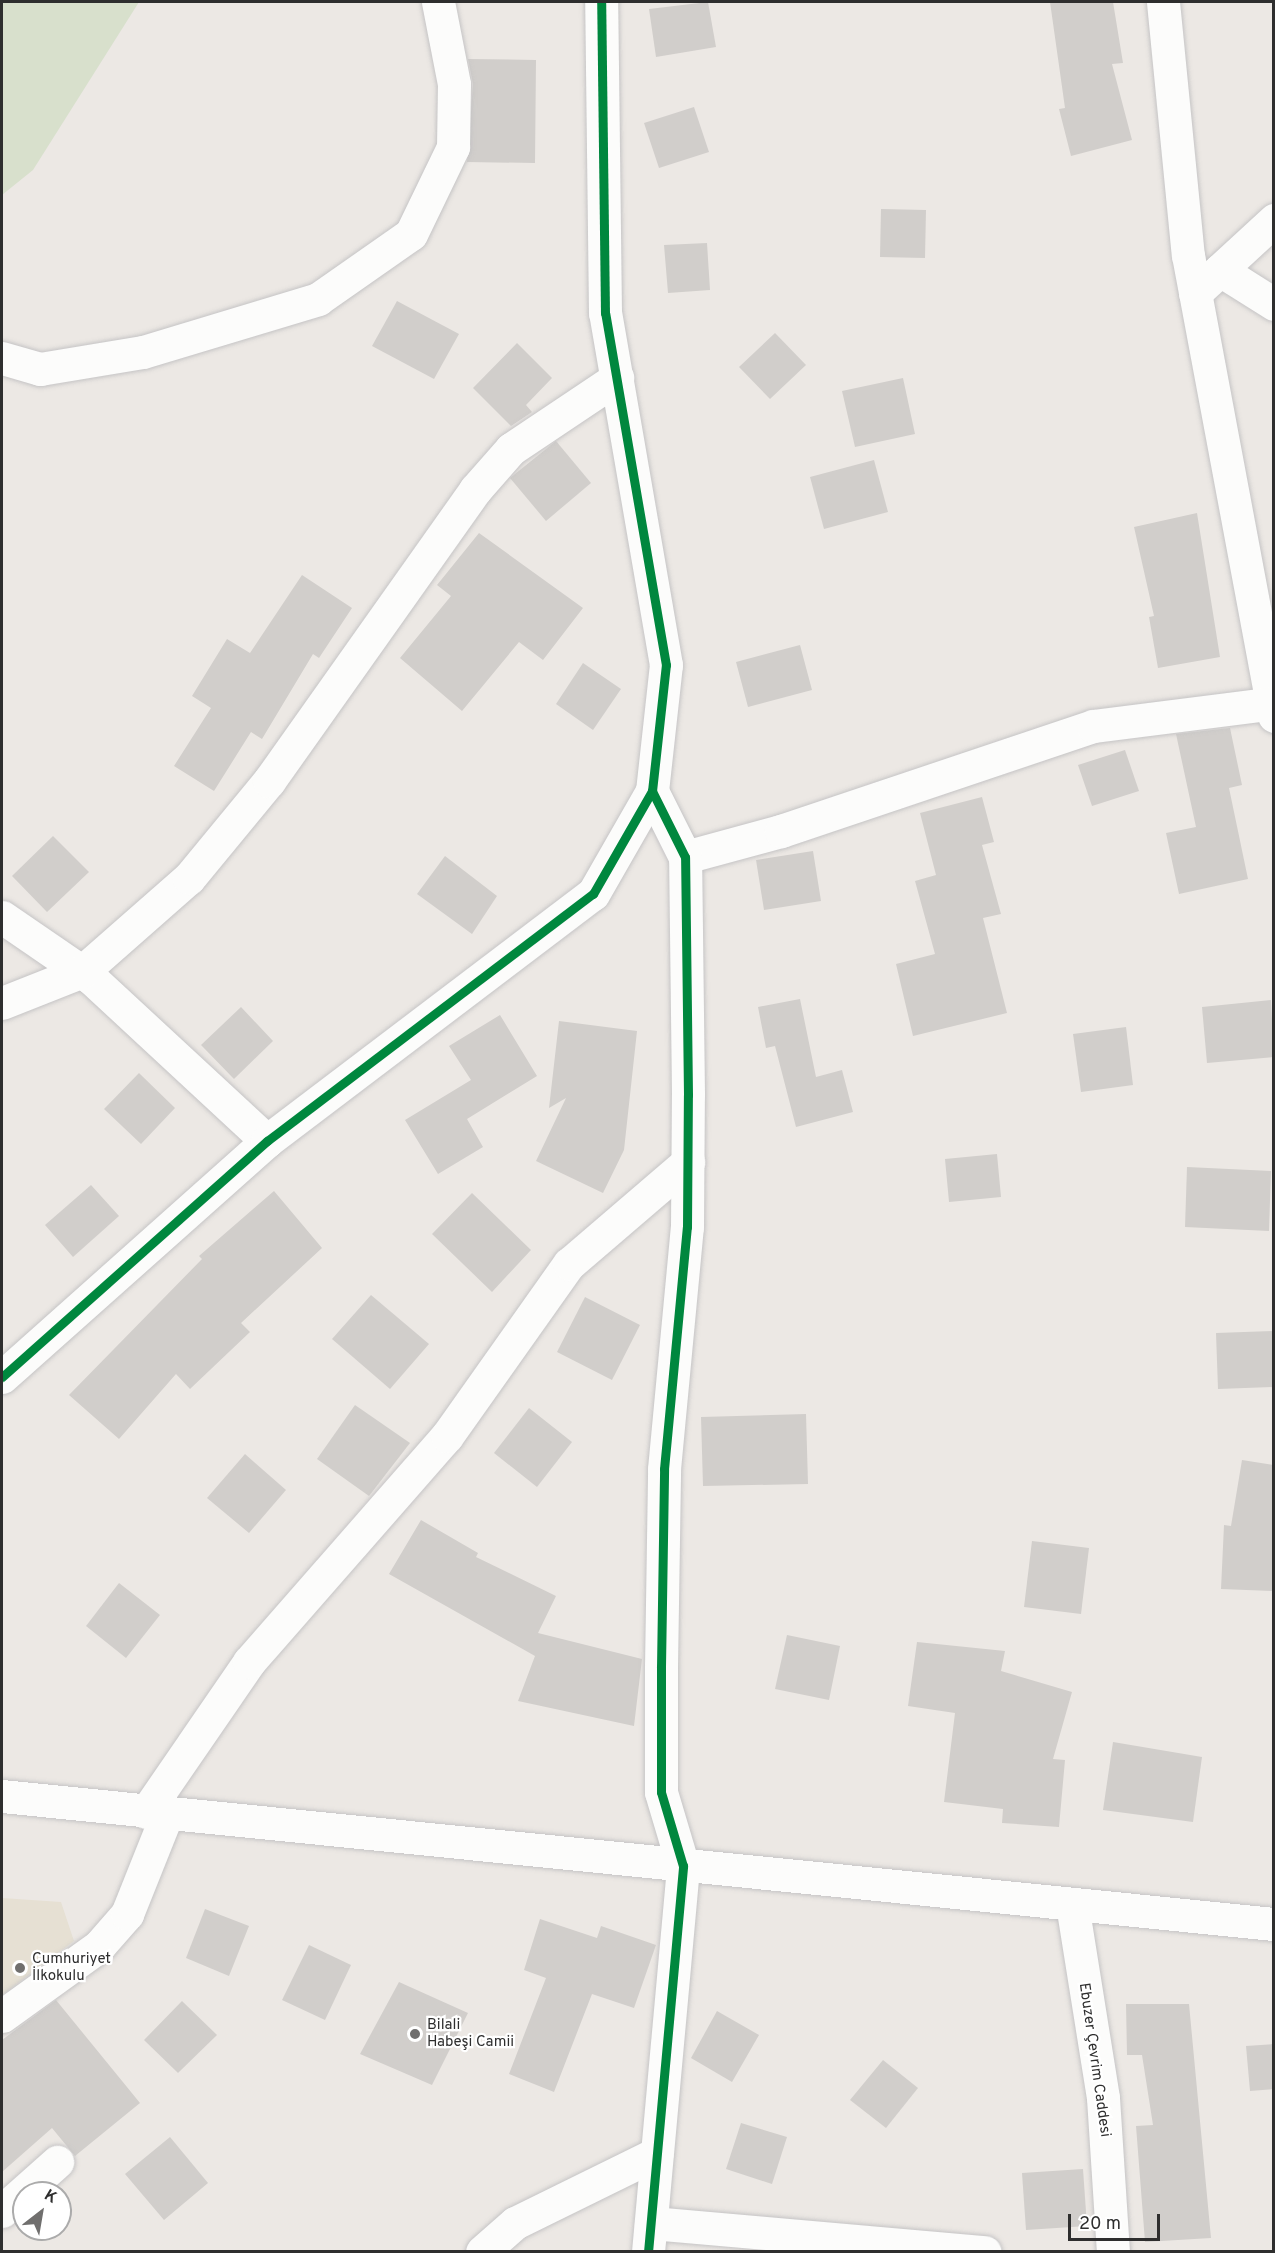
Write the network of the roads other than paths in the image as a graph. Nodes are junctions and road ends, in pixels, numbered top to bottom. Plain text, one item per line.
1 (438, 2) edge
2 (601, 2) edge
3 (1163, 2) edge
4 (1274, 220) edge
5 (1220, 270) junction
6 (1195, 293) junction
7 (1274, 304) edge
8 (2, 358) edge
9 (617, 378) junction
10 (1273, 707) edge
11 (652, 790) junction
12 (685, 857) junction
13 (2, 917) edge
14 (82, 971) junction
15 (2, 1003) edge
16 (267, 1141) junction
17 (688, 1162) junction
18 (2, 1377) edge
19 (2, 1796) edge
20 (157, 1813) junction
21 (683, 1866) junction
22 (1072, 1904) junction
23 (1274, 1924) edge
24 (2, 2016) edge
25 (657, 2153) junction
26 (57, 2162) dead end
27 (2, 2211) edge
28 (649, 2237) edge
29 (482, 2252) edge
30 (985, 2252) edge
31 (1113, 2252) edge

1 - 8 street
2 - 9 street
3 - 6 street
4 - 5 street
5 - 6 street
5 - 7 street
6 - 10 street
9 - 11 street
9 - 14 street
10 - 12 street
11 - 12 street
11 - 16 street
12 - 17 street
13 - 14 street
14 - 15 street
14 - 16 street
16 - 18 street
17 - 20 street
17 - 21 street
19 - 20 street
20 - 21 street
20 - 24 street
21 - 22 street
21 - 25 street
22 - 23 street
22 - 31 street, Ebuzer Çevrim Caddesi
25 - 28 street
25 - 29 street
26 - 27 street
28 - 30 street

